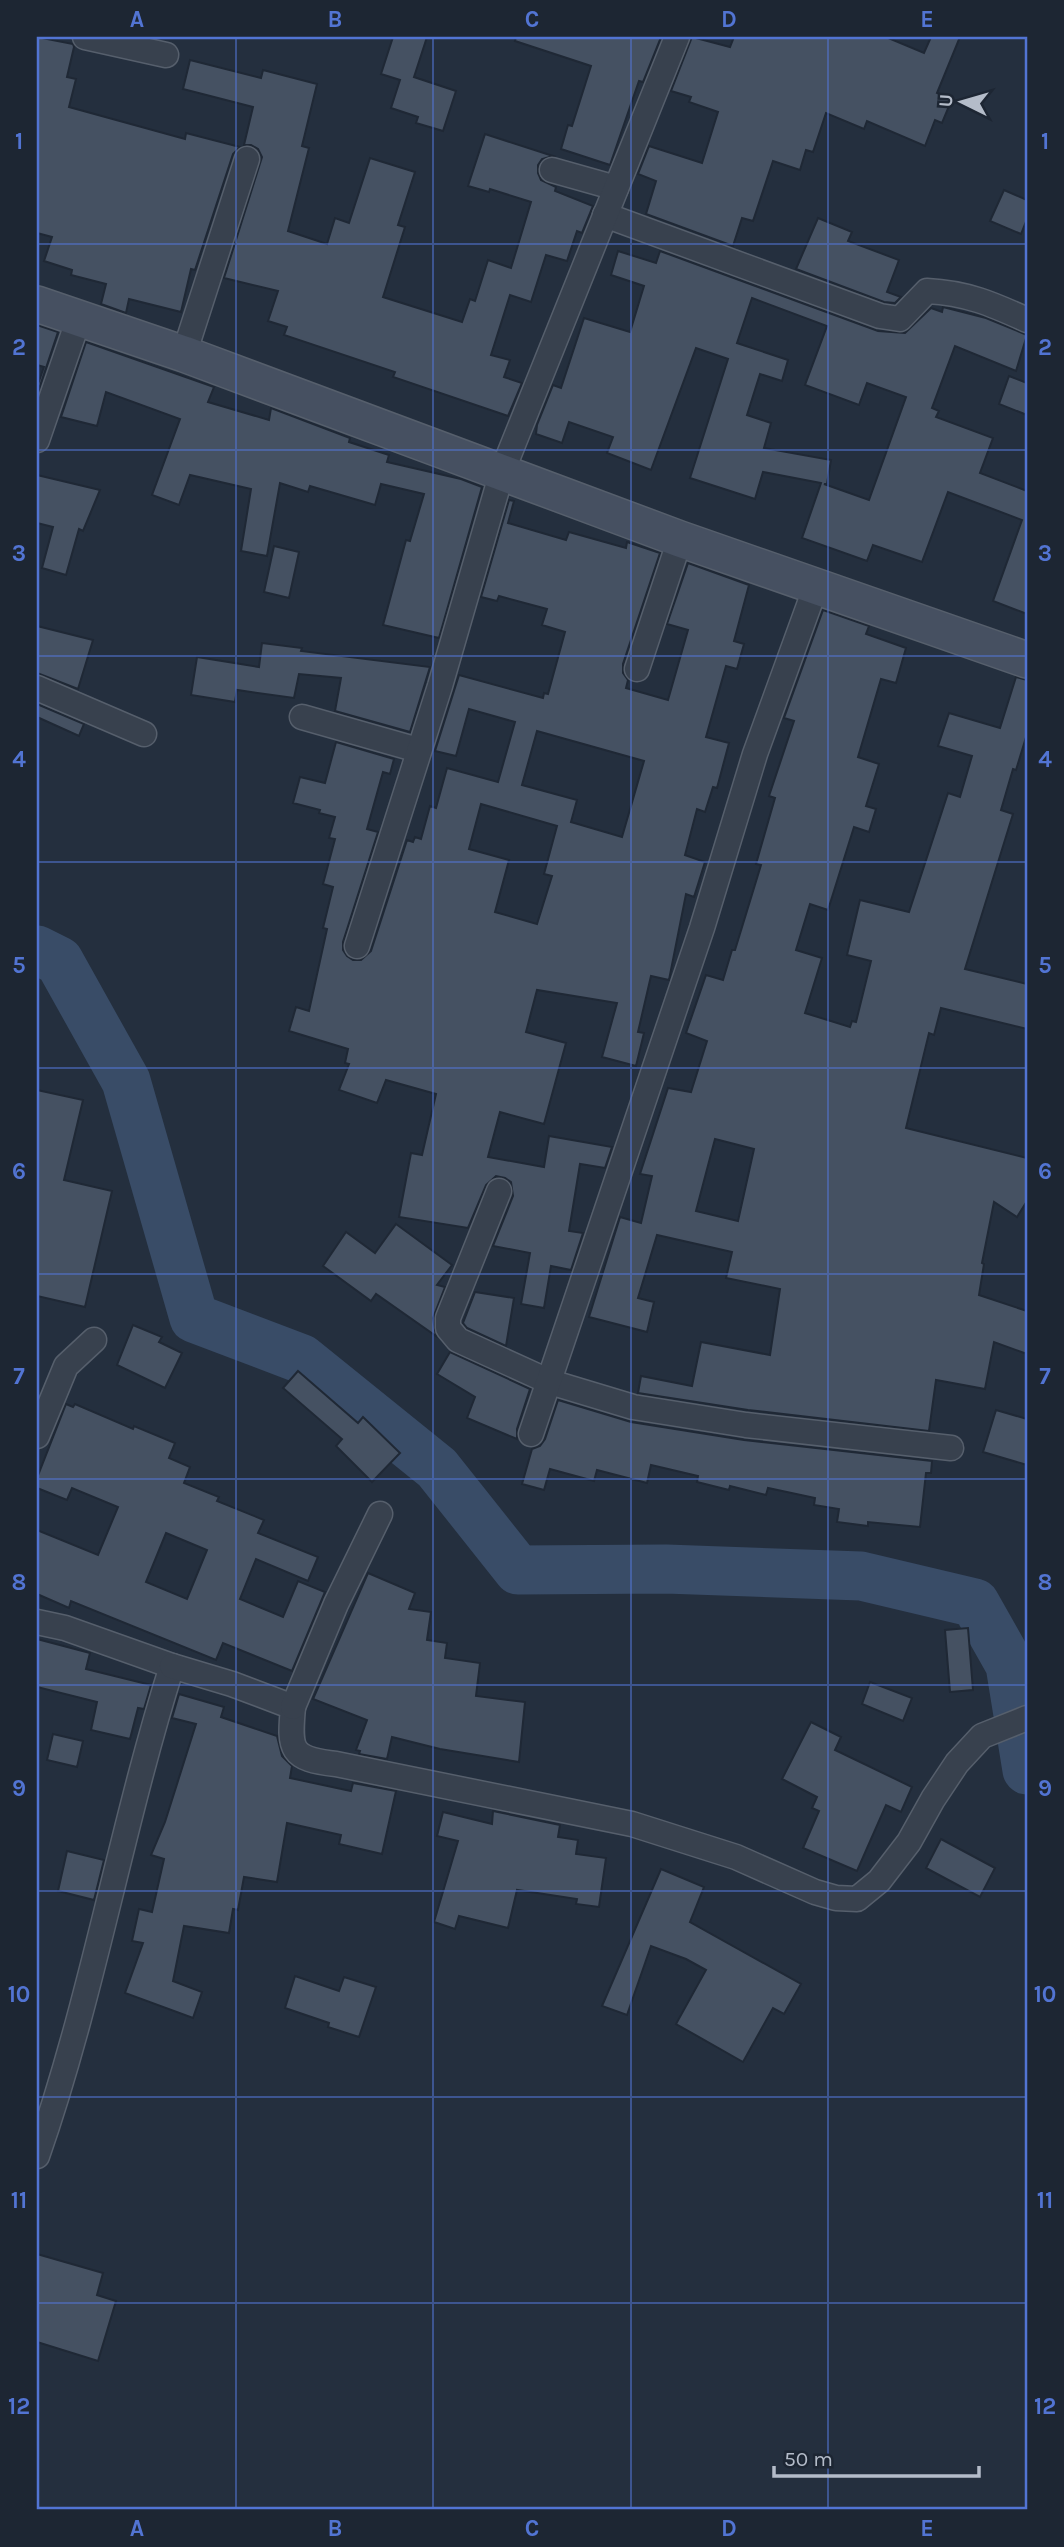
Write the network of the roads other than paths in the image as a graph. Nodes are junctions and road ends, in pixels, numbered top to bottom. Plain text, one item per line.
1 (85, 37) edge
2 (677, 37) edge
3 (166, 55) dead end
4 (247, 159) dead end
5 (552, 170) dead end
6 (616, 188) junction
7 (605, 215) junction
8 (37, 304) edge
9 (79, 318) junction
10 (1027, 320) edge
11 (184, 354) junction
12 (37, 440) edge
13 (502, 472) junction
14 (680, 539) junction
15 (816, 586) junction
16 (1027, 660) edge
17 (637, 669) dead end
18 (37, 688) edge
19 (302, 717) dead end
20 (144, 734) dead end
21 (418, 750) junction
22 (357, 946) dead end
23 (499, 1191) dead end
24 (94, 1340) dead end
25 (550, 1382) junction
26 (531, 1434) dead end
27 (37, 1436) edge
28 (951, 1448) dead end
29 (380, 1514) dead end
30 (37, 1622) edge
31 (172, 1666) junction
32 (293, 1707) junction
33 (1027, 1718) edge
34 (37, 2156) edge

1 - 3 street
2 - 6 street
4 - 11 street
5 - 6 street
6 - 7 street
7 - 10 street
7 - 13 street
8 - 9 main road
9 - 11 main road
9 - 12 street
11 - 13 main road
13 - 14 main road
13 - 21 street
14 - 15 main road
14 - 17 street
15 - 16 main road
15 - 25 street
18 - 20 street
19 - 21 street
21 - 22 street
23 - 25 street
24 - 27 street
25 - 26 street
25 - 28 street
29 - 32 street
30 - 31 street
31 - 32 street
31 - 34 street
32 - 33 street

